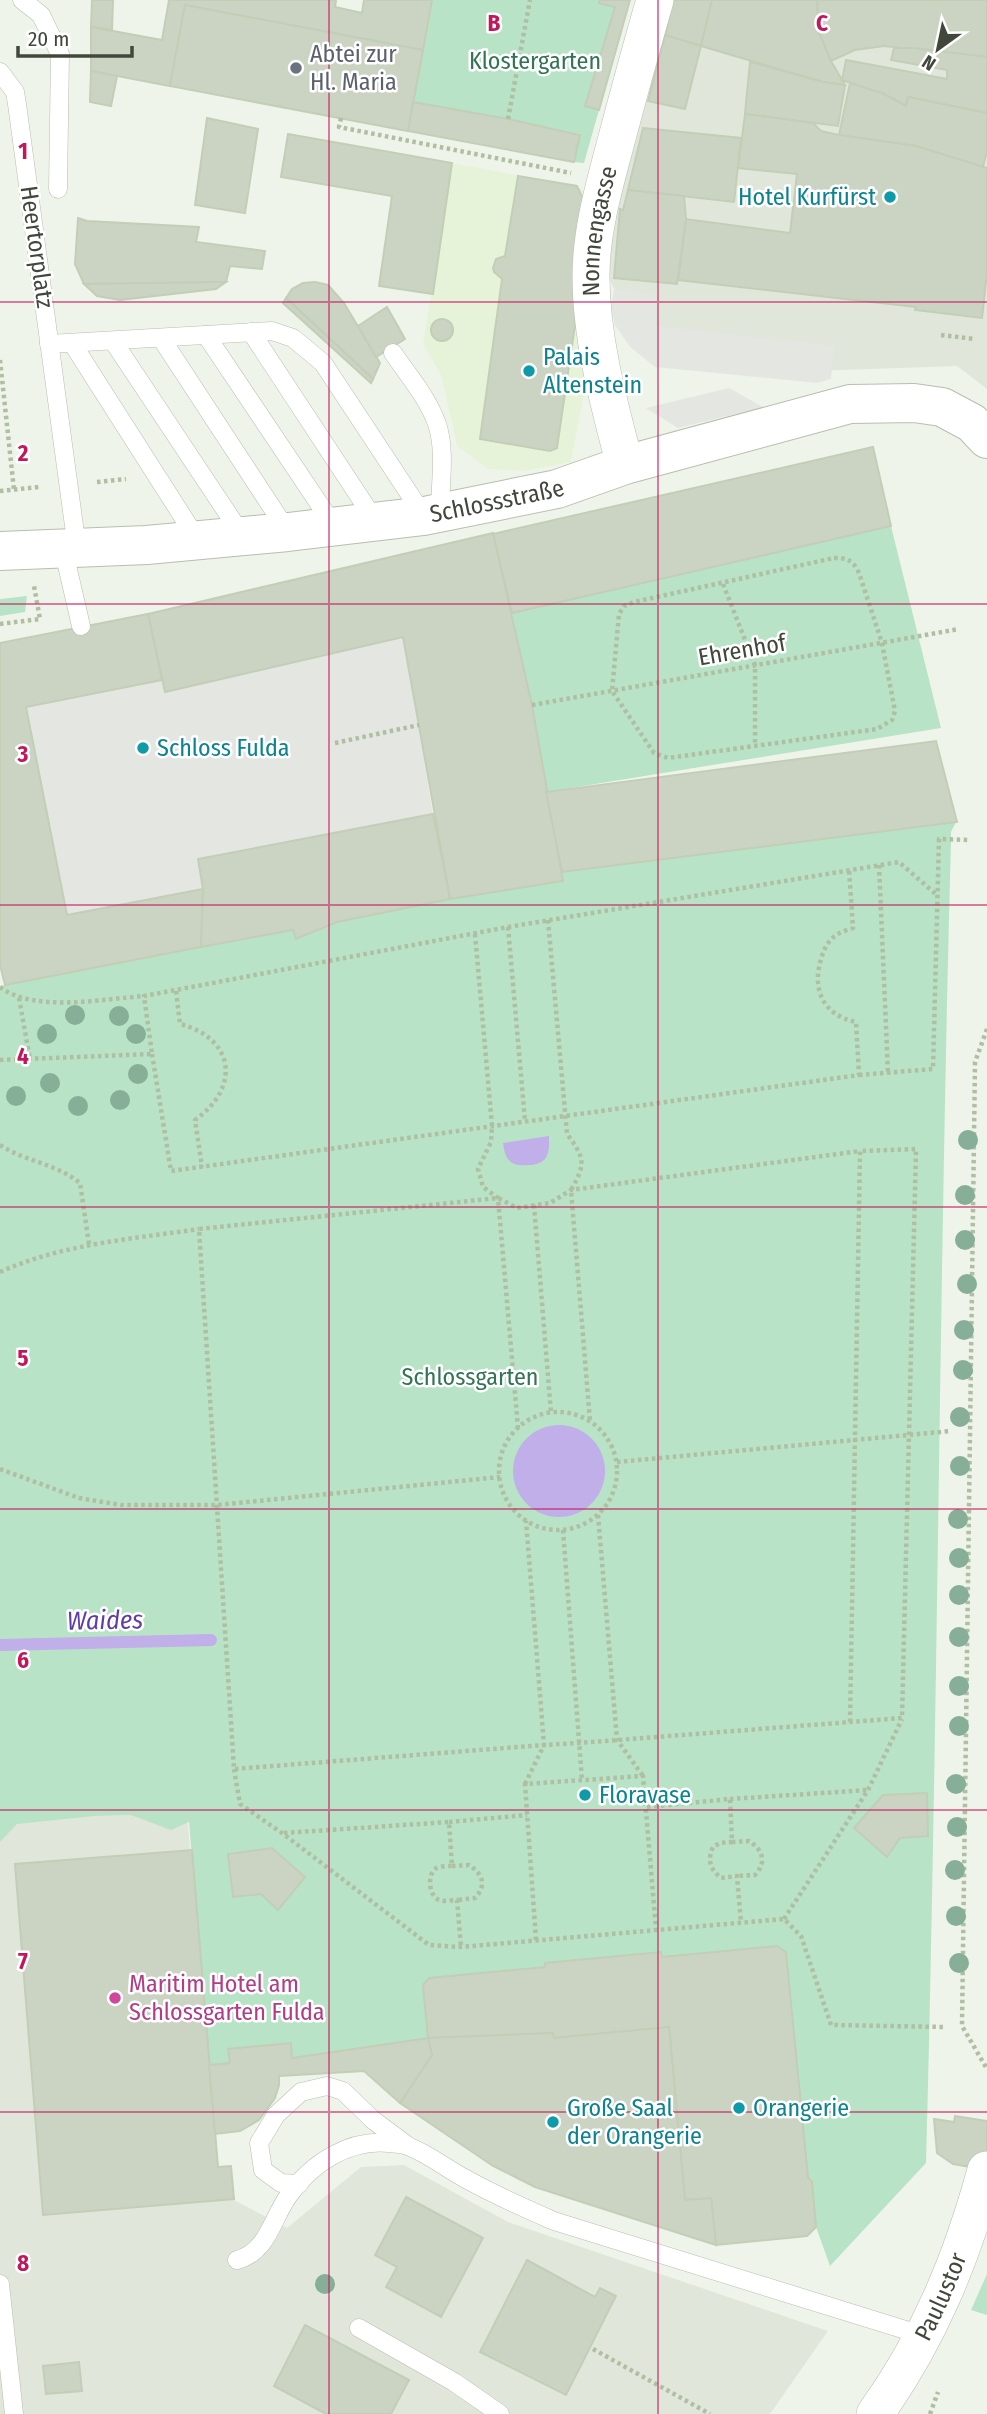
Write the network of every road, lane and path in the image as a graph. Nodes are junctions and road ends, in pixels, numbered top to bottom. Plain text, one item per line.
1 (22, 0) edge
2 (530, 0) edge
3 (655, 0) edge
4 (0, 72) edge
5 (341, 118) dead end
6 (508, 118) dead end
7 (606, 180) junction
8 (58, 189) dead end
9 (251, 332) junction
10 (206, 335) junction
11 (941, 335) dead end
12 (160, 338) junction
13 (975, 339) dead end
14 (113, 341) junction
15 (72, 343) junction
16 (49, 344) junction
17 (393, 353) dead end
18 (0, 360) edge
19 (984, 429) edge
20 (625, 465) junction
21 (131, 477) dead end
22 (92, 483) dead end
23 (39, 487) dead end
24 (14, 490) junction
25 (0, 491) edge
26 (432, 514) junction
27 (376, 522) junction
28 (334, 526) junction
29 (288, 532) junction
30 (242, 535) junction
31 (197, 539) junction
32 (70, 548) junction
33 (0, 551) edge
34 (34, 582) dead end
35 (723, 584) junction
36 (0, 624) edge
37 (81, 626) dead end
38 (959, 629) dead end
39 (882, 643) junction
40 (755, 665) junction
41 (612, 691) junction
42 (532, 705) dead end
43 (419, 725) dead end
44 (335, 743) dead end
45 (755, 746) junction
46 (969, 839) dead end
47 (879, 865) junction
48 (849, 869) junction
49 (938, 896) junction
50 (548, 920) junction
51 (508, 927) junction
52 (475, 933) junction
53 (0, 987) edge
54 (176, 991) junction
55 (144, 996) junction
56 (19, 998) junction
57 (987, 1029) edge
58 (152, 1054) junction
59 (30, 1059) junction
60 (0, 1060) edge
61 (888, 1073) junction
62 (859, 1075) junction
63 (565, 1115) junction
64 (525, 1121) junction
65 (492, 1126) junction
66 (0, 1145) edge
67 (860, 1151) junction
68 (202, 1167) junction
69 (571, 1190) junction
70 (498, 1198) junction
71 (534, 1205) junction
72 (199, 1229) junction
73 (89, 1244) junction
74 (0, 1272) edge
75 (551, 1413) junction
76 (590, 1421) junction
77 (518, 1428) junction
78 (950, 1431) dead end
79 (908, 1435) junction
80 (853, 1440) junction
81 (617, 1462) junction
82 (0, 1469) edge
83 (500, 1477) junction
84 (218, 1505) junction
85 (598, 1515) junction
86 (526, 1520) junction
87 (563, 1530) junction
88 (902, 1718) junction
89 (850, 1722) junction
90 (617, 1740) junction
91 (579, 1743) junction
92 (544, 1745) junction
93 (234, 1769) junction
94 (643, 1776) junction
95 (582, 1780) junction
96 (525, 1784) junction
97 (868, 1790) junction
98 (730, 1798) junction
99 (647, 1807) junction
100 (527, 1815) junction
101 (449, 1822) junction
102 (282, 1833) junction
103 (732, 1842) junction
104 (452, 1866) junction
105 (737, 1876) junction
106 (457, 1900) junction
107 (784, 1919) junction
108 (741, 1923) junction
109 (656, 1929) junction
110 (536, 1940) junction
111 (461, 1947) junction
112 (946, 2027) dead end
113 (987, 2069) edge
114 (408, 2146) junction
115 (986, 2170) edge
116 (299, 2184) junction
117 (237, 2260) dead end
118 (0, 2284) edge
119 (359, 2329) dead end
120 (925, 2336) junction
121 (593, 2349) dead end
122 (14, 2414) edge
123 (500, 2414) edge
124 (710, 2414) edge
125 (875, 2414) edge

1 - 8 lane
2 - 6 path
3 - 7 street, Nonnengasse
4 - 16 lane, Heertorplatz
5 - 7 path
7 - 20 street, Nonnengasse
9 - 10 lane, Heertorplatz
9 - 26 lane, Heertorplatz
9 - 27 lane
10 - 12 lane, Heertorplatz
10 - 28 lane
11 - 13 path
12 - 14 lane, Heertorplatz
12 - 29 lane
14 - 15 lane, Heertorplatz
14 - 30 lane
15 - 16 lane, Heertorplatz
15 - 31 lane
16 - 32 lane, Heertorplatz
17 - 26 lane
18 - 24 path
19 - 20 street, Schlossstraße
20 - 26 street, Schlossstraße
21 - 22 path
23 - 24 path
24 - 25 path
26 - 27 street, Schlossstraße
27 - 28 street, Schlossstraße
28 - 29 street, Schlossstraße
29 - 30 street, Schlossstraße
30 - 31 street, Schlossstraße
31 - 32 street, Schlossstraße
32 - 33 street, Schlossstraße
32 - 37 lane, Heertorplatz
34 - 36 path
35 - 39 path
35 - 40 path
35 - 41 path
38 - 39 path, Ehrenhof
39 - 40 path, Ehrenhof
39 - 45 path
40 - 41 path, Ehrenhof
40 - 45 path
41 - 42 path, Ehrenhof
41 - 45 path
43 - 44 path
46 - 49 path
47 - 48 path
47 - 49 path
47 - 61 path
48 - 50 path
48 - 62 path
49 - 61 path
50 - 51 path
50 - 63 path
51 - 52 path
51 - 64 path
52 - 54 path
52 - 65 path
53 - 56 path
54 - 55 path
54 - 68 path
55 - 56 path
55 - 58 path
56 - 59 path
57 - 113 path
58 - 59 path
58 - 68 path
59 - 60 path
61 - 62 path
62 - 63 path
63 - 64 path
63 - 69 path
64 - 65 path
65 - 68 path
65 - 70 path
66 - 73 path
67 - 69 path
67 - 79 path
67 - 80 path
69 - 71 path
69 - 76 path
70 - 71 path
70 - 72 path
70 - 77 path
71 - 75 path
72 - 73 path
72 - 84 path
73 - 74 path
75 - 76 path
75 - 77 path
76 - 81 path
77 - 83 path
78 - 79 path
79 - 80 path
79 - 88 path
80 - 81 path
80 - 89 path
81 - 85 path
82 - 84 path
83 - 84 path
83 - 86 path
84 - 93 path
85 - 87 path
85 - 90 path
86 - 87 path
86 - 92 path
87 - 91 path
88 - 89 path
88 - 97 path
89 - 90 path
90 - 91 path
90 - 94 path
91 - 92 path
91 - 95 path
92 - 93 path
92 - 96 path
93 - 102 path
94 - 95 path
94 - 99 path
95 - 96 path
96 - 100 path
97 - 98 path
97 - 107 path
98 - 99 path
98 - 103 path
99 - 109 path
100 - 101 path
100 - 110 path
101 - 102 path
101 - 104 path
102 - 111 path
103 - 105 path
103 - 105 path
104 - 106 path
104 - 106 path
105 - 108 path
106 - 111 path
107 - 108 path
107 - 112 path
108 - 109 path
109 - 110 path
110 - 111 path
114 - 116 lane
114 - 116 lane
114 - 120 lane
115 - 120 street, Paulustor
116 - 117 lane
118 - 122 lane
119 - 123 lane
120 - 125 street, Paulustor
121 - 124 path

